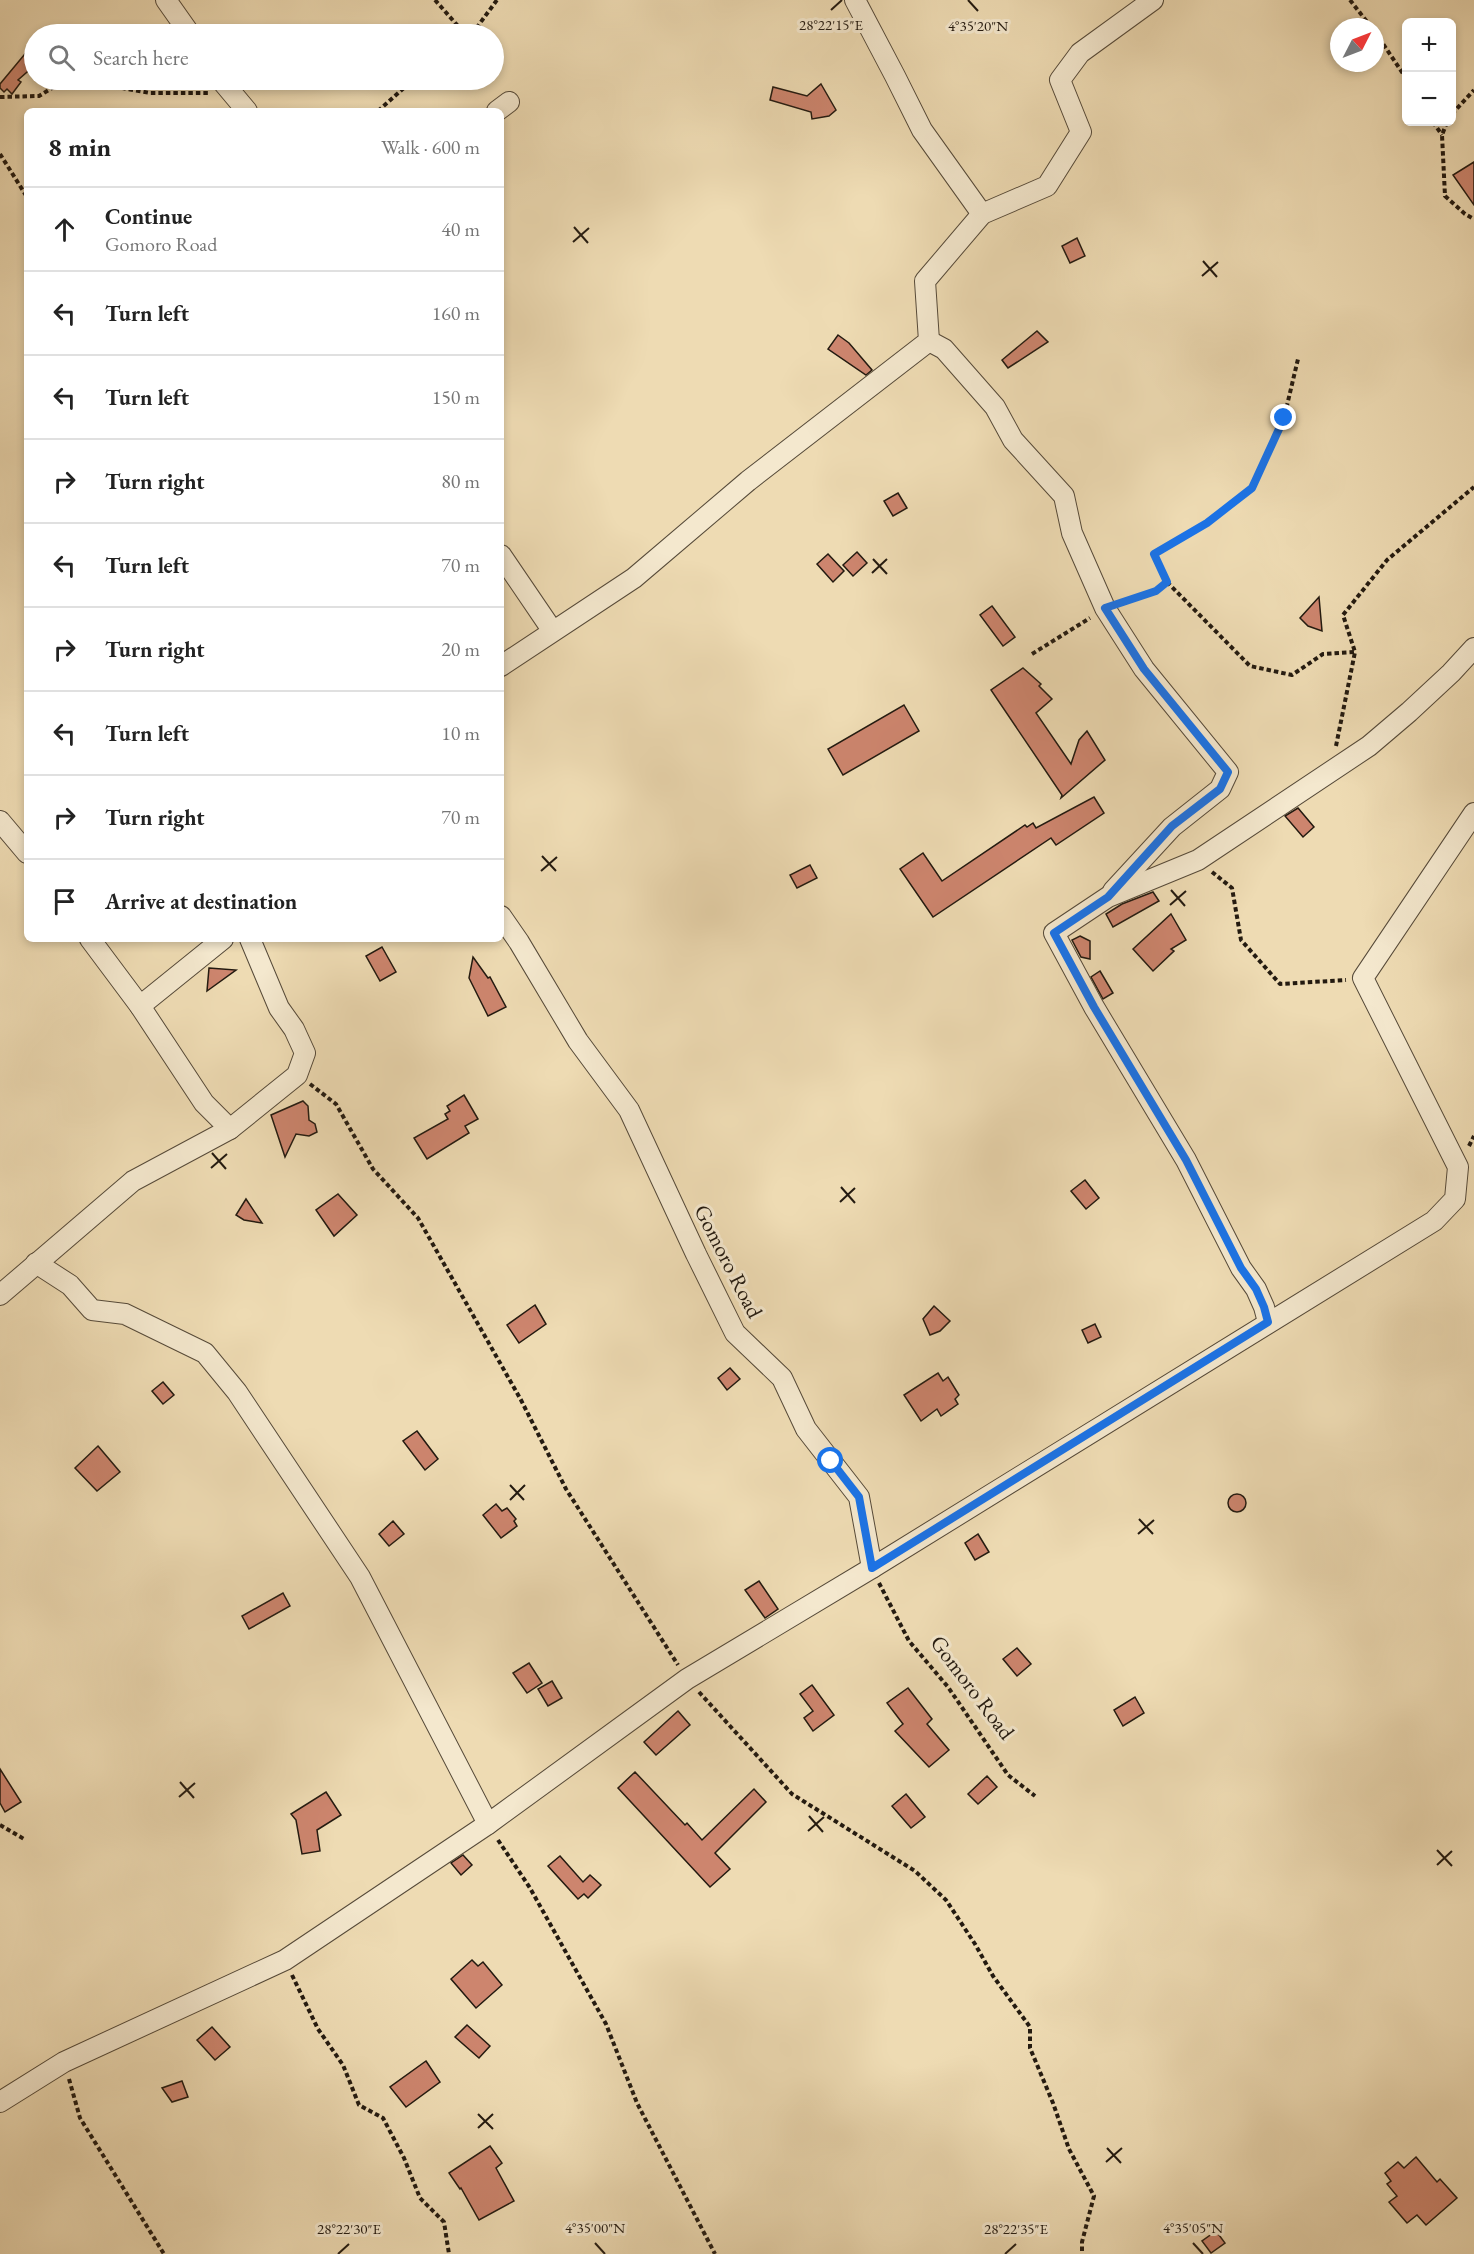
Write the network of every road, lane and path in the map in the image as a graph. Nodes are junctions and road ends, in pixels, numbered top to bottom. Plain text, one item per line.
1 (166, 0) edge
2 (435, 0) edge
3 (497, 0) edge
4 (855, 0) edge
5 (1153, 0) edge
6 (1350, 0) edge
7 (1364, 18) edge
8 (183, 24) edge
9 (456, 24) edge
10 (479, 24) edge
11 (1384, 45) edge
12 (1403, 72) edge
13 (49, 90) edge
14 (133, 90) edge
15 (211, 90) edge
16 (230, 90) edge
17 (402, 90) edge
18 (1474, 90) edge
19 (0, 97) edge
20 (245, 108) edge
21 (381, 108) edge
22 (1456, 110) edge
23 (1436, 126) edge
24 (1445, 126) edge
25 (1442, 135) junction
26 (0, 154) edge
27 (24, 192) edge
28 (982, 214) junction
29 (1474, 219) edge
30 (930, 341) junction
31 (1298, 359) dead end
32 (1474, 487) edge
33 (504, 559) edge
34 (1167, 582) junction
35 (1105, 608) junction
36 (552, 630) junction
37 (1474, 648) edge
38 (1355, 652) junction
39 (1032, 654) dead end
40 (504, 664) edge
41 (1336, 768) junction
42 (1474, 813) edge
43 (0, 821) edge
44 (24, 849) edge
45 (1198, 860) junction
46 (1108, 897) junction
47 (504, 920) edge
48 (92, 942) edge
49 (219, 942) edge
50 (251, 942) edge
51 (1363, 978) junction
52 (140, 1006) junction
53 (297, 1075) junction
54 (230, 1129) junction
55 (36, 1263) junction
56 (0, 1294) edge
57 (1268, 1322) junction
58 (872, 1568) junction
59 (687, 1679) junction
60 (1035, 1796) dead end
61 (488, 1824) junction
62 (0, 1825) edge
63 (24, 1839) dead end
64 (285, 1960) junction
65 (64, 2062) junction
66 (0, 2102) edge
67 (164, 2254) edge
68 (449, 2254) edge
69 (715, 2254) edge
70 (1082, 2254) edge

1 - 8 street
2 - 9 path
3 - 10 path
4 - 28 street
5 - 28 street
6 - 7 path
11 - 12 path
13 - 19 path
14 - 15 path
16 - 20 street
17 - 21 path
18 - 22 path
23 - 25 path
24 - 25 path
25 - 29 path
26 - 27 path
28 - 30 street
30 - 35 street
30 - 36 street
31 - 34 path
32 - 38 path
33 - 36 street
34 - 35 path
34 - 38 path
35 - 39 path
35 - 46 street
36 - 40 street
37 - 41 street
38 - 41 path
41 - 45 street
42 - 51 street
43 - 44 street
45 - 46 street
45 - 51 path
46 - 57 street
47 - 58 street, Gomoro Road
48 - 52 street
49 - 52 street
50 - 53 street
51 - 57 street
52 - 54 street
53 - 54 street
53 - 59 path
54 - 55 street
55 - 56 street
55 - 61 street
57 - 58 street
58 - 59 street
58 - 60 path, Gomoro Road
59 - 61 street
59 - 70 path
61 - 64 street
61 - 69 path
62 - 63 path
64 - 65 street
64 - 68 path
65 - 66 street
65 - 67 path

